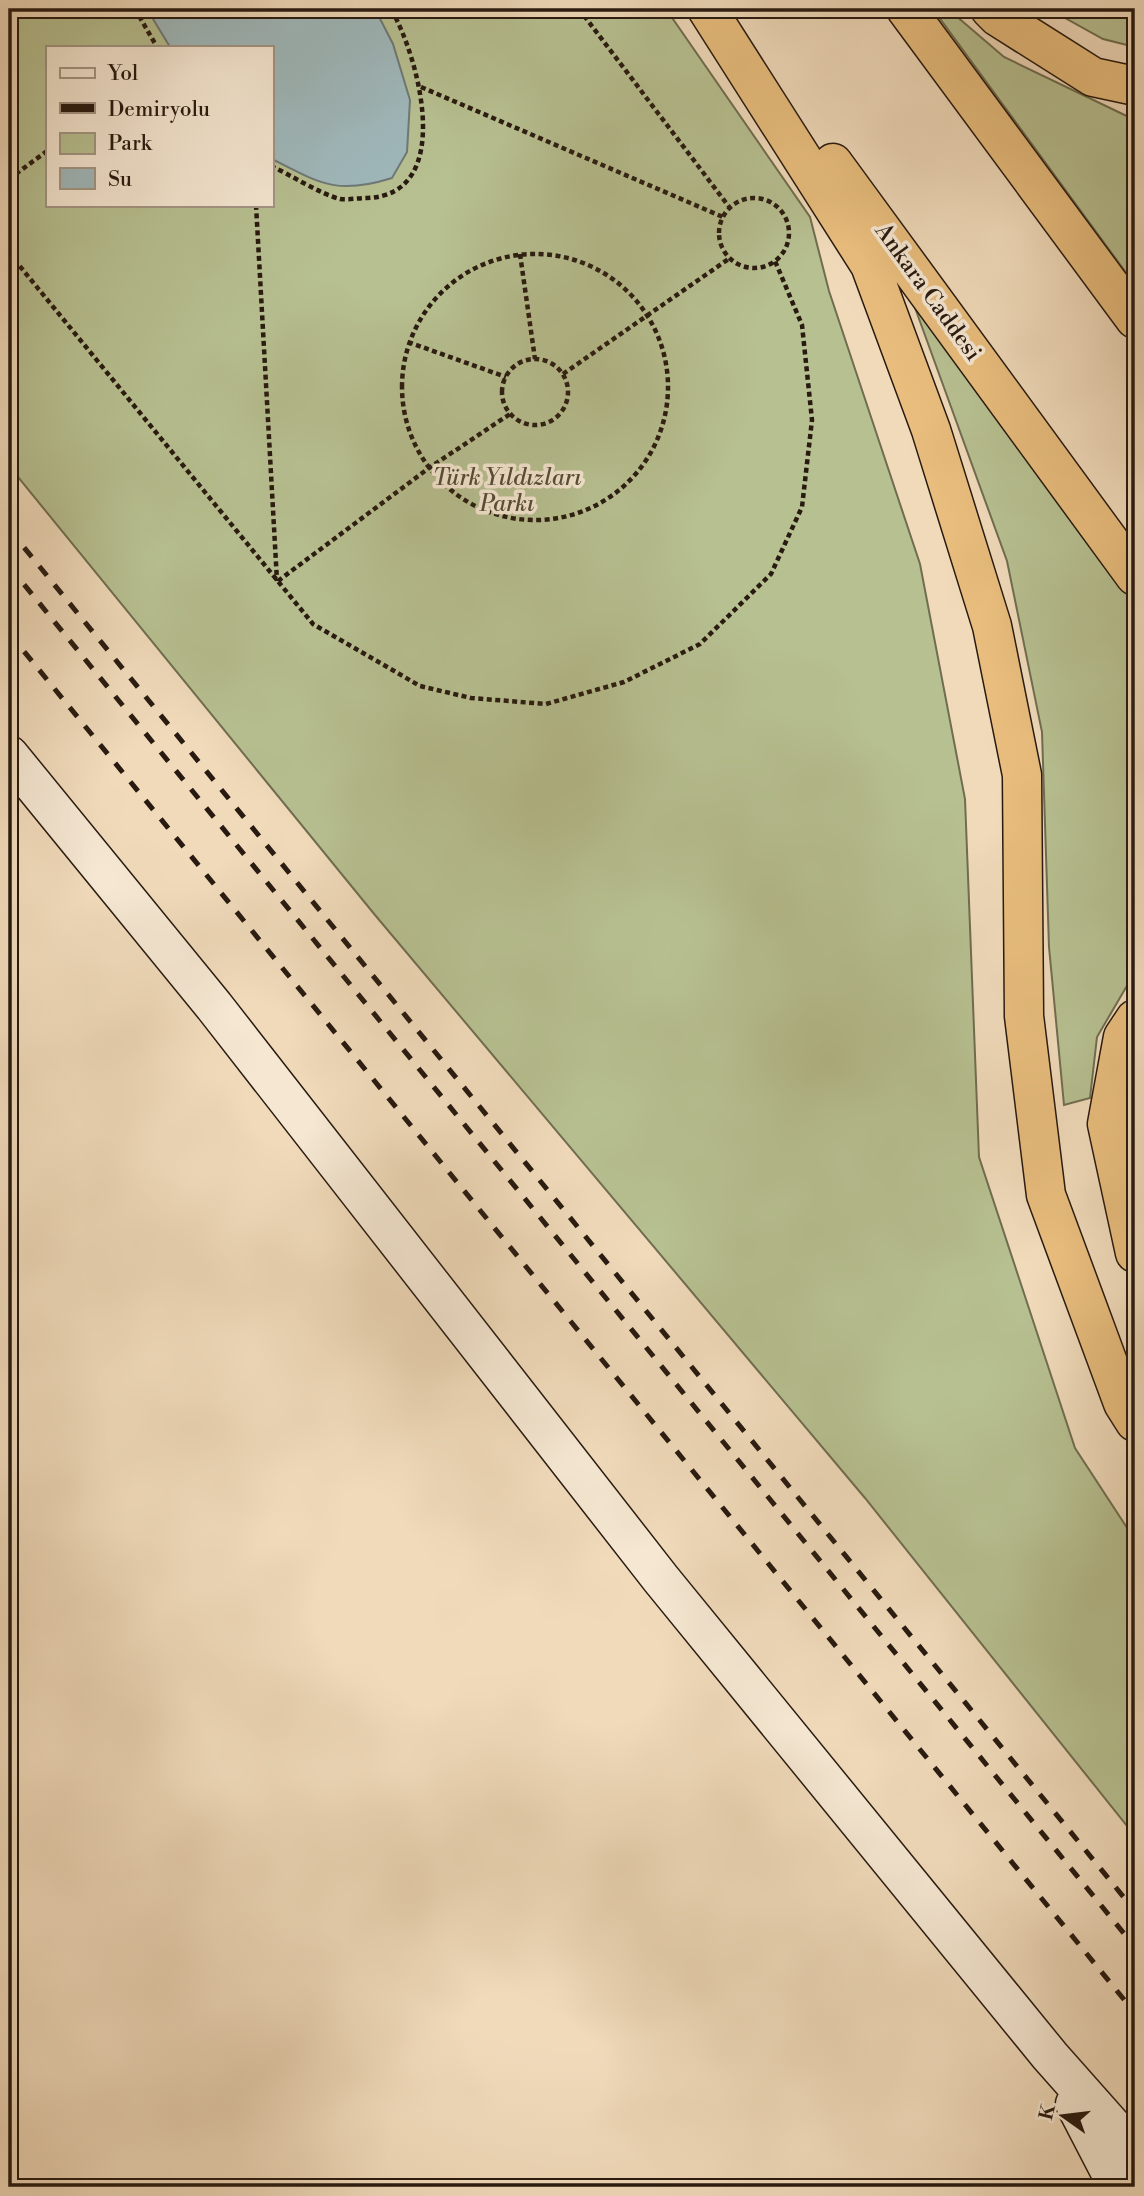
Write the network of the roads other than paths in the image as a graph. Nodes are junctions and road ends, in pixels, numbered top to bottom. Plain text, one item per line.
1 (707, 9) edge
2 (720, 9) edge
3 (906, 9) edge
4 (990, 9) edge
5 (1135, 86) edge
6 (1135, 319) edge
7 (1135, 576) edge
8 (9, 755) edge
9 (1135, 1018) edge
10 (1135, 1253) edge
11 (1135, 1422) edge
12 (1050, 2056) junction
13 (1135, 2152) edge
14 (1118, 2187) edge

1 - 11 highway
2 - 7 highway, Ankara Caddesi
3 - 6 highway
4 - 5 highway
8 - 12 street
9 - 10 highway
12 - 13 street
12 - 14 street

